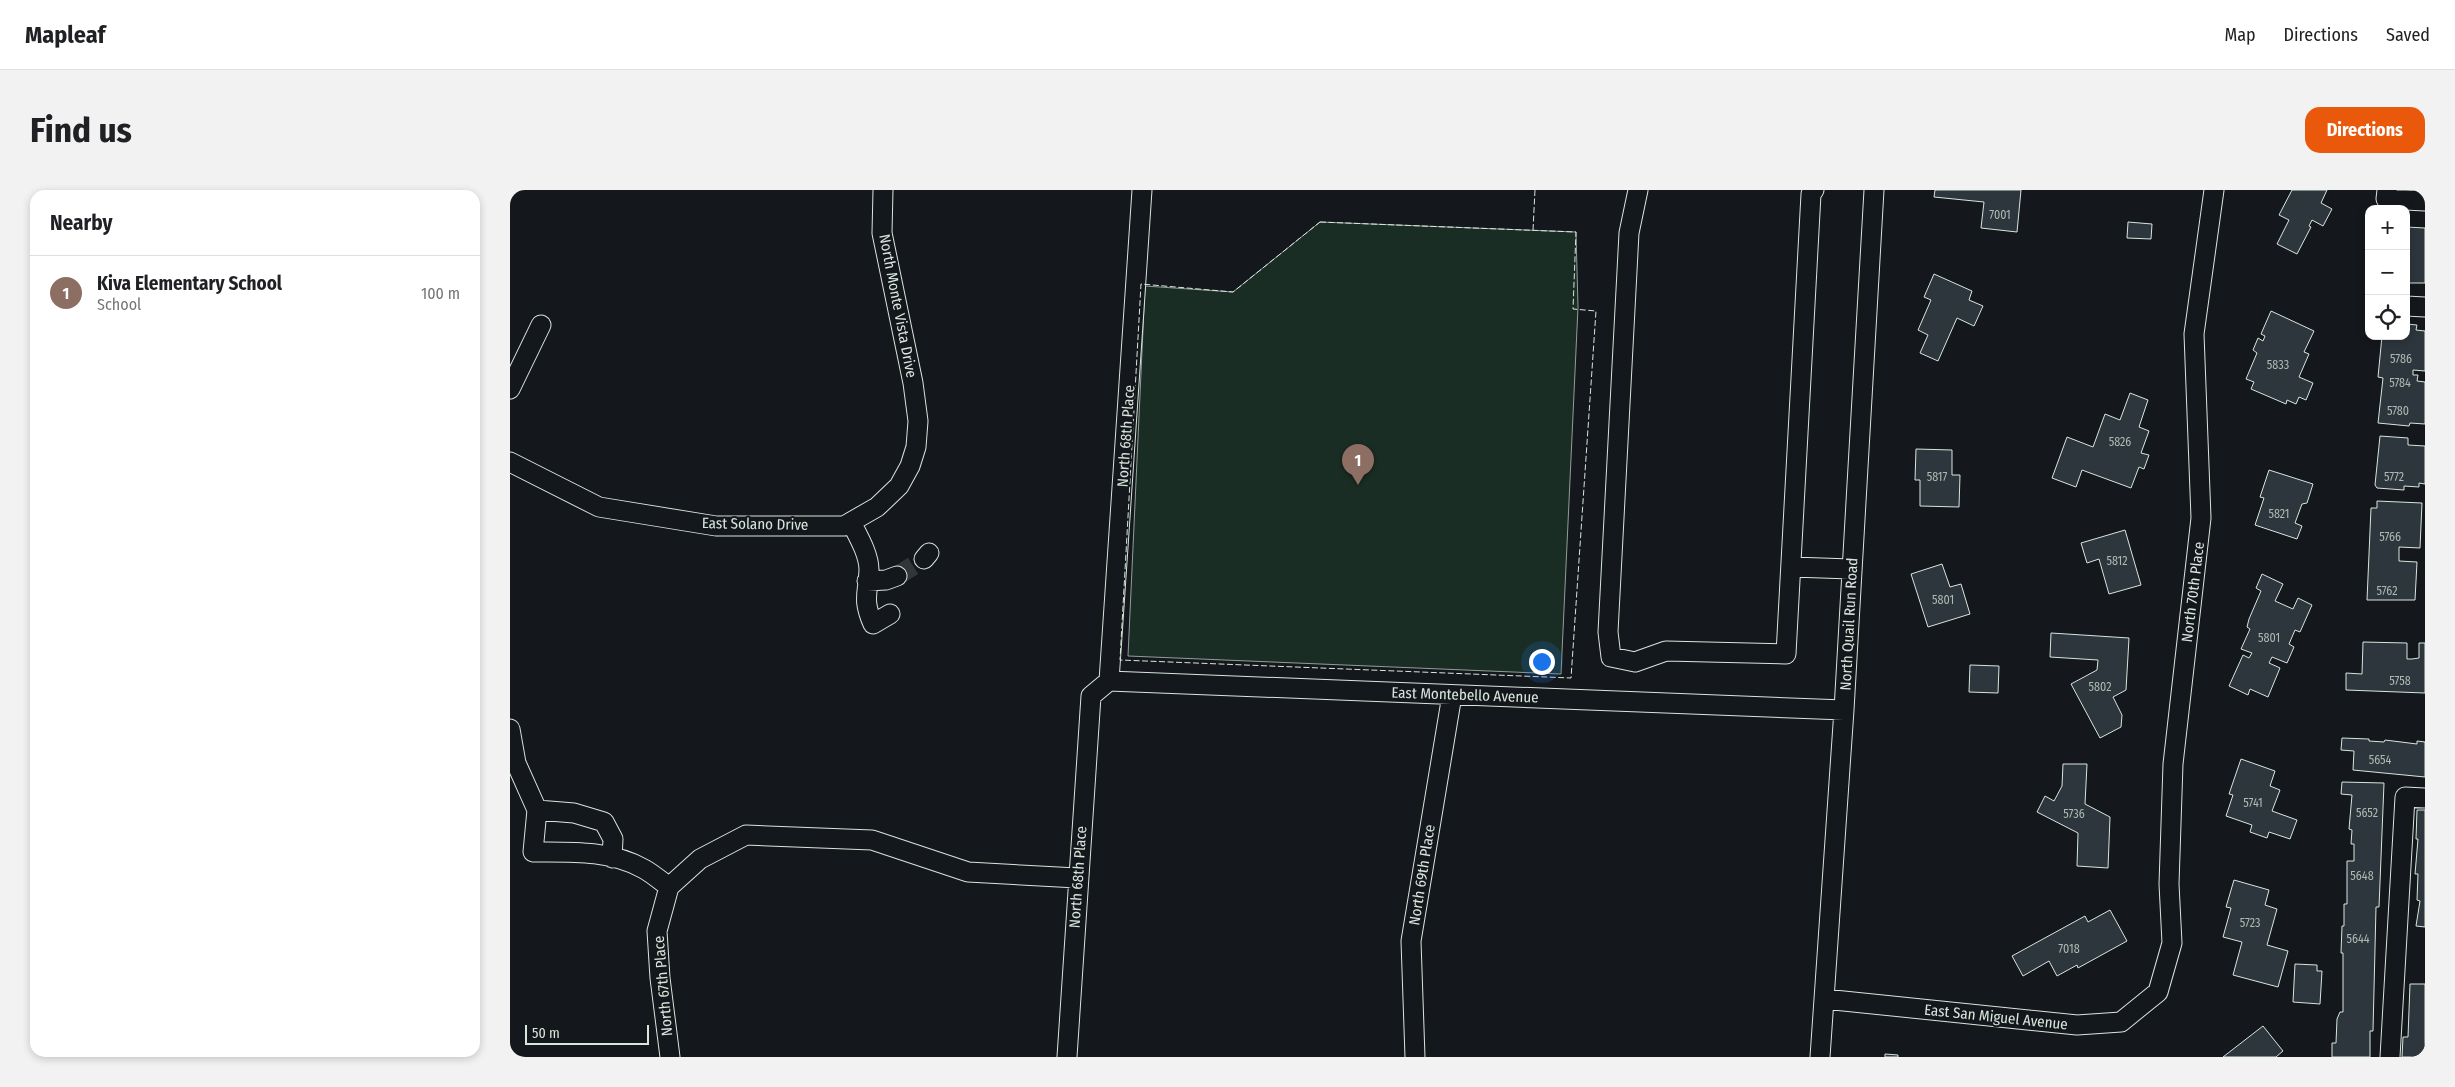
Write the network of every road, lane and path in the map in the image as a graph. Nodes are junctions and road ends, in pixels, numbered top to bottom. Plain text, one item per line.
1 (883, 190) edge
2 (1142, 190) edge
3 (1638, 190) edge
4 (1814, 190) edge
5 (1874, 190) edge
6 (2214, 190) edge
7 (2386, 190) edge
8 (2425, 201) edge
9 (2410, 306) edge
10 (2425, 307) edge
11 (541, 325) dead end
12 (510, 389) edge
13 (918, 421) joint
14 (510, 462) edge
15 (851, 522) junction
16 (1792, 567) junction
17 (1851, 569) junction
18 (897, 576) tunnel mouth
19 (867, 581) junction
20 (890, 614) dead end
21 (1109, 681) junction
22 (1452, 695) junction
23 (1844, 710) junction
24 (510, 729) edge
25 (2425, 798) edge
26 (537, 810) junction
27 (612, 858) junction
28 (1077, 878) junction
29 (669, 887) junction
30 (2158, 992) joint
31 (1824, 999) junction
32 (670, 1057) edge
33 (1067, 1057) edge
34 (1415, 1057) edge
35 (1820, 1057) edge
36 (2390, 1057) edge

1 - 13 street, North Monte Vista Drive
2 - 21 street, North 68th Place
3 - 16 street
4 - 16 street
5 - 17 street, North Quail Run Road
6 - 30 street, North 70th Place
7 - 8 street
9 - 10 street
11 - 12 street
13 - 15 street, East Solano Drive
14 - 15 street, East Solano Drive
15 - 19 street
16 - 17 street
17 - 23 street, North Quail Run Road
18 - 19 street
19 - 20 street
21 - 22 street, East Montebello Avenue
21 - 28 street, North 68th Place
22 - 23 street, East Montebello Avenue
22 - 34 street, North 69th Place
23 - 31 street, North Quail Run Road
24 - 26 street
25 - 36 street
26 - 27 street
26 - 27 street
27 - 29 street
28 - 29 street
28 - 33 street, North 68th Place
29 - 32 street, North 67th Place
30 - 31 street, East San Miguel Avenue
31 - 35 street, North Quail Run Road

